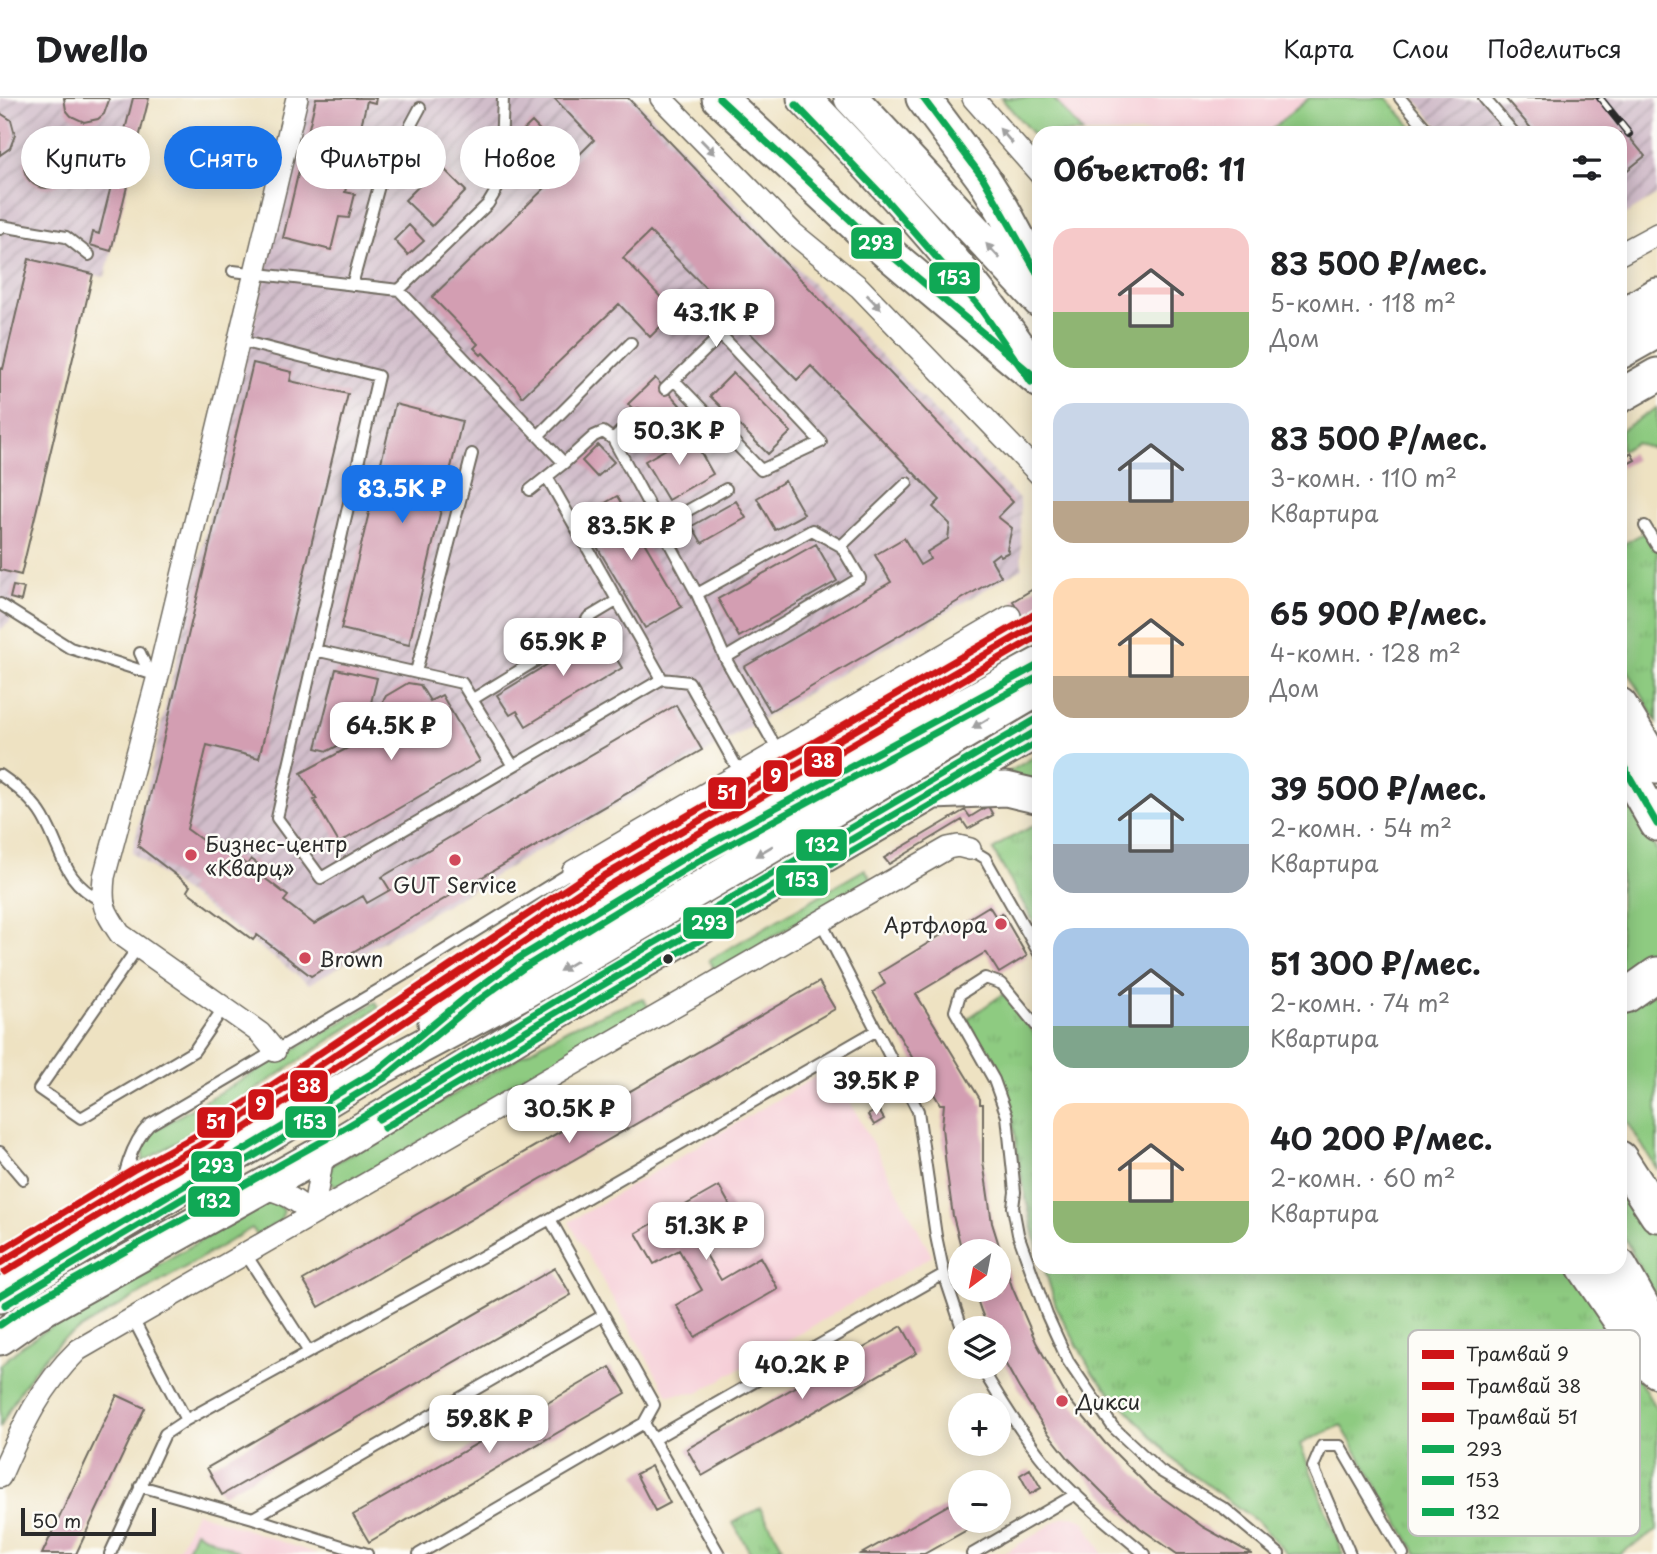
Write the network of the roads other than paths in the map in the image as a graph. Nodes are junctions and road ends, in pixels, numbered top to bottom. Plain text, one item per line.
1 (297, 98) edge
2 (503, 98) edge
3 (661, 98) edge
4 (719, 98) edge
5 (804, 98) edge
6 (851, 98) edge
7 (923, 98) edge
8 (973, 98) edge
9 (1400, 98) edge
10 (1484, 98) edge
11 (420, 108) dead end
12 (1424, 126) edge
13 (1508, 126) edge
14 (1032, 165) edge
15 (0, 229) edge
16 (1657, 234) edge
17 (1627, 250) edge
18 (89, 255) dead end
19 (1032, 265) edge
20 (243, 272) junction
21 (352, 285) junction
22 (399, 290) junction
23 (1032, 292) edge
24 (1657, 295) edge
25 (1627, 313) edge
26 (1657, 331) edge
27 (237, 340) junction
28 (631, 343) dead end
29 (1627, 348) edge
30 (1032, 367) edge
31 (1032, 372) edge
32 (1657, 375) edge
33 (674, 380) junction
34 (665, 388) dead end
35 (1627, 392) edge
36 (638, 414) dead end
37 (538, 435) junction
38 (613, 439) junction
39 (472, 454) dead end
40 (564, 463) junction
41 (1032, 467) edge
42 (547, 477) junction
43 (908, 483) dead end
44 (726, 489) dead end
45 (530, 490) dead end
46 (660, 526) junction
47 (1645, 526) dead end
48 (1657, 545) edge
49 (841, 546) junction
50 (697, 594) junction
51 (618, 600) junction
52 (0, 604) edge
53 (1010, 616) dead end
54 (316, 650) junction
55 (140, 653) dead end
56 (725, 658) junction
57 (1032, 668) edge
58 (460, 670) dead end
59 (416, 672) junction
60 (153, 674) junction
61 (662, 679) junction
62 (462, 683) junction
63 (1032, 693) edge
64 (473, 699) junction
65 (1627, 717) edge
66 (1032, 734) edge
67 (778, 751) junction
68 (513, 766) junction
69 (1657, 767) edge
70 (1627, 771) edge
71 (740, 773) junction
72 (0, 775) edge
73 (929, 792) junction
74 (1032, 795) edge
75 (1657, 824) edge
76 (970, 849) joint
77 (573, 871) joint
78 (102, 901) junction
79 (821, 922) junction
80 (1032, 941) edge
81 (138, 947) junction
82 (1657, 974) edge
83 (1627, 995) edge
84 (224, 1007) junction
85 (1032, 1020) edge
86 (877, 1030) junction
87 (275, 1051) junction
88 (379, 1069) junction
89 (333, 1147) junction
90 (0, 1152) edge
91 (130, 1161) junction
92 (1627, 1169) edge
93 (23, 1179) dead end
94 (261, 1188) junction
95 (177, 1192) junction
96 (313, 1214) junction
97 (1657, 1215) edge
98 (550, 1219) junction
99 (113, 1230) junction
100 (245, 1253) junction
101 (943, 1274) junction
102 (1589, 1274) edge
103 (1624, 1274) edge
104 (0, 1296) edge
105 (602, 1316) junction
106 (958, 1316) edge
107 (132, 1317) junction
108 (1627, 1330) edge
109 (1657, 1332) edge
110 (0, 1338) edge
111 (1640, 1350) edge
112 (309, 1352) junction
113 (1657, 1371) edge
114 (988, 1379) edge
115 (186, 1419) junction
116 (644, 1423) junction
117 (654, 1439) junction
118 (0, 1477) edge
119 (140, 1486) junction
120 (1076, 1494) junction
121 (253, 1518) junction
122 (110, 1554) edge
123 (367, 1554) edge
124 (419, 1554) edge
125 (719, 1554) edge
126 (972, 1554) edge
127 (1145, 1554) edge
128 (1279, 1554) edge
129 (1350, 1554) edge
130 (1403, 1554) edge

1 - 20 street
2 - 22 lane
3 -> 41 street
4 - 31 main road
5 - 30 main road
23 -> 6 main road
7 - 19 main road
14 -> 8 street
9 - 12 lane
10 - 13 lane
11 - 21 lane
15 - 18 lane
16 - 17 street
20 - 21 lane
20 - 27 street
21 - 22 lane
22 - 37 lane
24 - 25 main road
26 - 29 main road
27 - 54 lane
27 - 60 street
28 - 37 lane
32 - 35 main road
33 - 33 lane
33 - 34 lane
36 - 38 lane
37 - 40 lane
38 - 40 lane
38 - 46 lane
39 - 59 lane
40 - 42 lane
42 - 45 lane
42 - 51 lane
43 - 49 lane
44 - 46 lane
46 - 50 lane
47 - 48 lane
49 - 50 lane
49 - 56 lane
50 - 56 lane
51 - 61 lane
51 - 64 lane
52 - 60 lane
53 - 67 street
54 - 59 lane
54 - 68 lane
55 - 60 lane
56 - 67 lane
57 - 88 main road
58 - 62 lane
59 - 62 lane
60 - 78 street
61 - 68 lane
61 - 71 lane
62 - 64 lane
63 -> 88 main road
64 - 68 lane
65 - 69 main road
66 - 73 main road
67 - 71 street
70 - 75 main road
71 - 77 street
72 - 78 lane
73 - 74 main road
73 - 89 main road
76 - 79 street
76 - 80 lane
77 - 87 lane
78 - 81 street
79 - 86 lane
79 - 96 street
81 - 84 street
81 - 84 lane
82 - 83 main road
84 - 87 street
85 - 128 lane
86 - 98 lane
86 - 101 lane
87 - 91 lane
88 - 95 main road
89 - 94 main road
89 - 96 street
90 - 93 lane
91 - 95 lane
91 - 99 lane
92 - 97 main road
94 - 96 street
94 - 110 main road
95 - 99 main road
96 - 100 street
98 - 105 lane
98 - 112 lane
99 - 104 main road
100 - 107 street
100 - 112 lane
101 - 106 lane
101 - 117 lane
102 - 108 main road
103 - 109 main road
105 - 116 lane
105 - 121 lane
107 - 115 lane
107 - 118 street
111 - 113 main road
112 - 115 lane
114 - 120 lane
115 - 119 lane
116 - 117 lane
116 - 124 lane
117 - 125 lane
119 - 121 lane
119 - 122 lane
120 - 126 lane
120 - 127 lane
121 - 123 lane
129 - 130 lane

